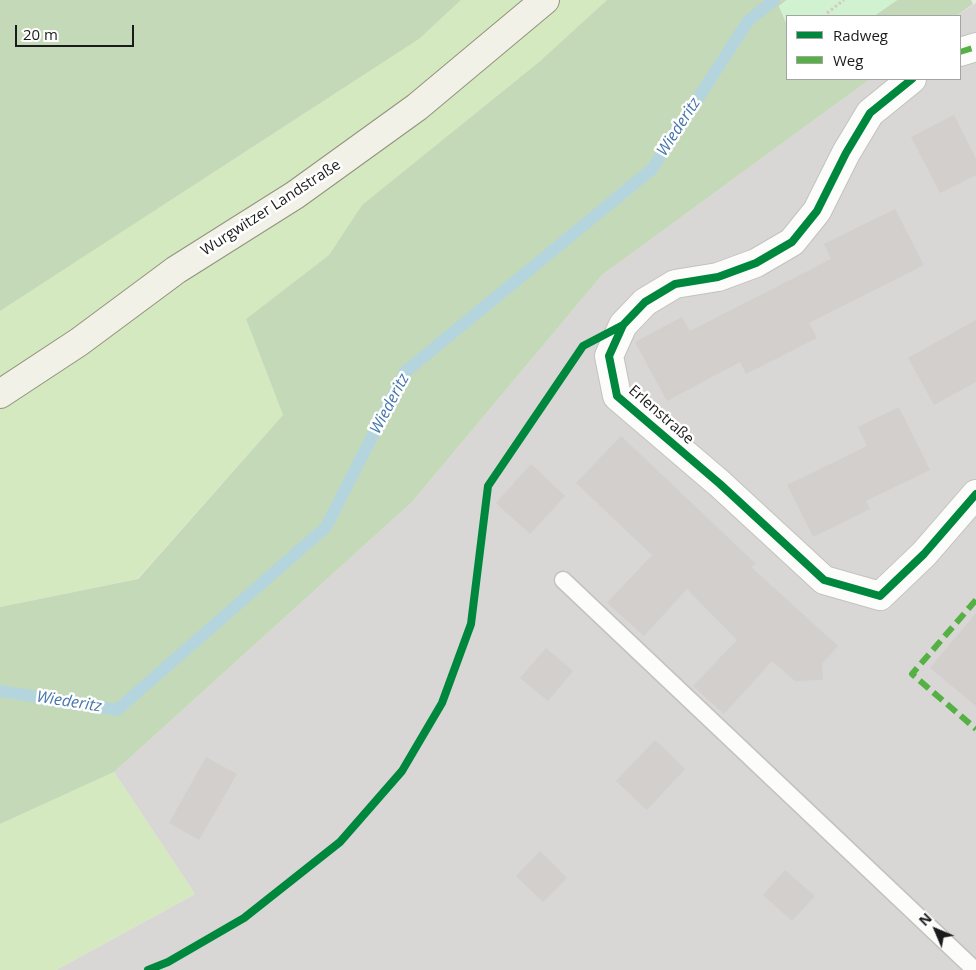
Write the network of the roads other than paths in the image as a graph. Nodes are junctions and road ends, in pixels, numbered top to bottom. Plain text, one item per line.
1 (540, 5) edge
2 (976, 47) edge
3 (961, 52) edge
4 (911, 80) edge
5 (0, 394) edge
6 (976, 494) edge
7 (563, 580) dead end
8 (975, 970) edge

1 - 5 main road, Wurgwitzer Landstraße
2 - 3 street
4 - 6 street, Erlenstraße
7 - 8 lane

